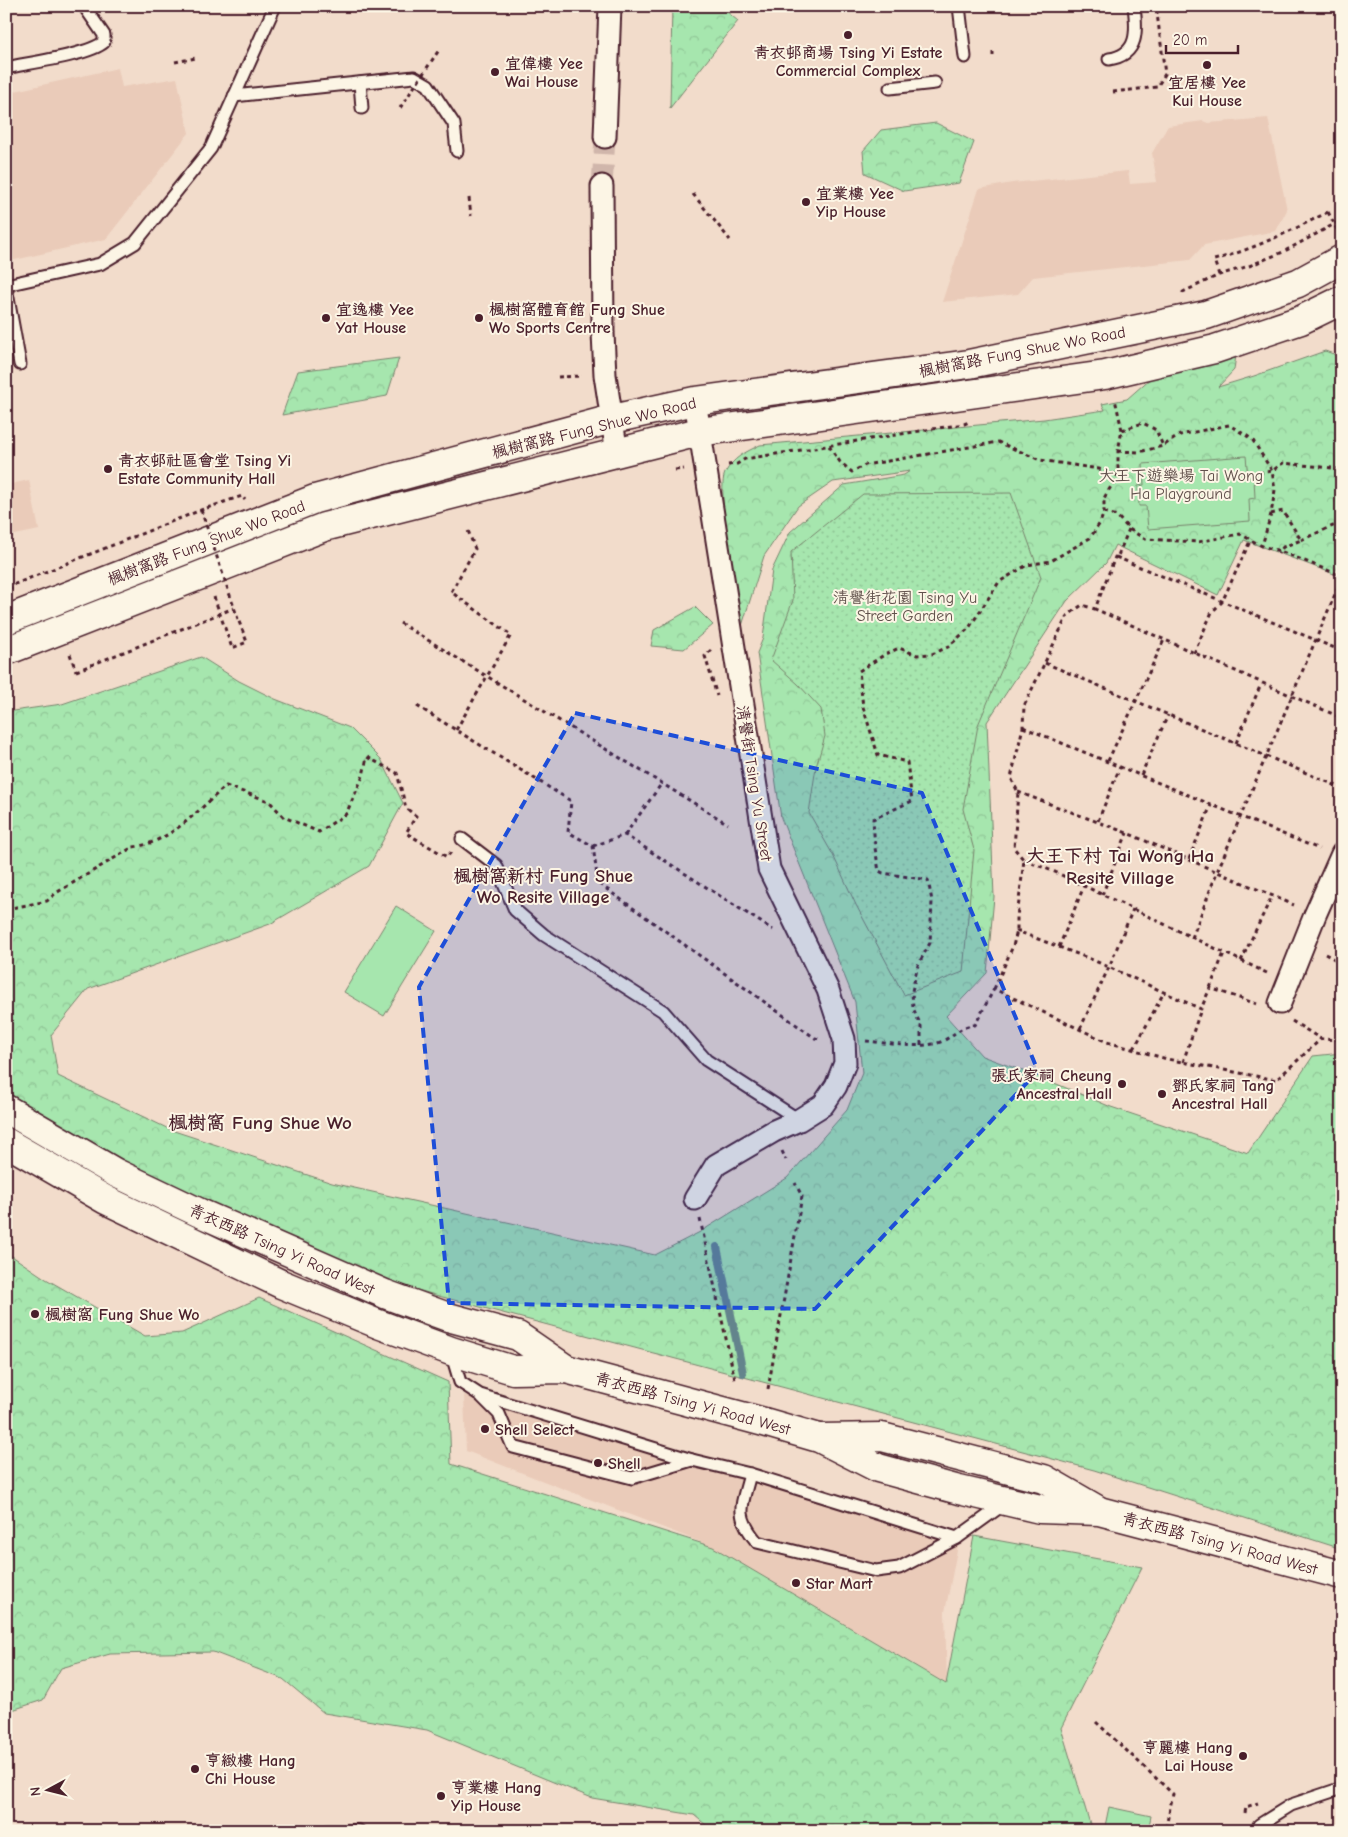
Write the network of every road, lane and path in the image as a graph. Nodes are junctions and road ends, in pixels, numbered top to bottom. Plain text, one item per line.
1 (84, 6) edge
2 (276, 6) edge
3 (610, 6) edge
4 (960, 6) edge
5 (1134, 6) edge
6 (1156, 6) edge
7 (439, 50) dead end
8 (993, 52) dead end
9 (965, 57) dead end
10 (196, 58) dead end
11 (993, 58) dead end
12 (1109, 59) dead end
13 (175, 62) dead end
14 (6, 68) edge
15 (935, 82) dead end
16 (360, 83) junction
17 (890, 88) dead end
18 (1113, 92) dead end
19 (234, 96) junction
20 (362, 108) dead end
21 (400, 108) dead end
22 (605, 137) tunnel mouth
23 (457, 151) dead end
24 (602, 186) tunnel mouth
25 (693, 194) dead end
26 (469, 198) dead end
27 (471, 216) dead end
28 (1342, 220) edge
29 (1342, 239) edge
30 (730, 240) dead end
31 (1342, 259) edge
32 (1218, 275) junction
33 (6, 286) edge
34 (1183, 292) dead end
35 (1342, 300) edge
36 (20, 364) dead end
37 (1114, 394) dead end
38 (695, 401) junction
39 (612, 419) junction
40 (1122, 430) junction
41 (699, 432) junction
42 (829, 446) dead end
43 (1162, 446) junction
44 (1118, 451) junction
45 (617, 453) junction
46 (1342, 470) edge
47 (1272, 471) junction
48 (1252, 474) dead end
49 (1118, 475) junction
50 (246, 502) dead end
51 (201, 510) junction
52 (1104, 512) junction
53 (1271, 514) junction
54 (1342, 522) edge
55 (467, 528) dead end
56 (1129, 529) junction
57 (1251, 540) junction
58 (1301, 540) junction
59 (1262, 546) junction
60 (1279, 552) junction
61 (1115, 557) junction
62 (1342, 577) edge
63 (213, 594) dead end
64 (1222, 602) junction
65 (9, 608) edge
66 (234, 608) junction
67 (1095, 609) junction
68 (400, 623) dead end
69 (1315, 639) junction
70 (1164, 640) junction
71 (1342, 650) edge
72 (6, 651) edge
73 (1194, 653) junction
74 (70, 654) dead end
75 (1045, 663) junction
76 (488, 677) junction
77 (1262, 684) junction
78 (1290, 697) junction
79 (1134, 702) junction
80 (417, 706) dead end
81 (1168, 716) junction
82 (1342, 718) edge
83 (1023, 726) junction
84 (456, 730) junction
85 (1236, 744) junction
86 (1266, 756) junction
87 (1108, 762) junction
88 (1120, 767) junction
89 (1141, 775) junction
90 (662, 783) junction
91 (1342, 788) edge
92 (1018, 792) junction
93 (1211, 805) junction
94 (1241, 816) junction
95 (1098, 821) junction
96 (728, 824) dead end
97 (1127, 833) junction
98 (625, 835) junction
99 (462, 839) joint
100 (593, 846) junction
101 (1341, 856) edge
102 (1189, 859) junction
103 (1024, 860) junction
104 (1217, 872) junction
105 (1084, 886) junction
106 (1102, 895) junction
107 (1272, 896) junction
108 (1133, 909) junction
109 (6, 910) edge
110 (1315, 915) junction
111 (1019, 931) junction
112 (776, 932) dead end
113 (1192, 938) junction
114 (1059, 947) junction
115 (1224, 953) junction
116 (1241, 961) junction
117 (1109, 967) junction
118 (1210, 988) junction
119 (994, 989) junction
120 (1164, 992) junction
121 (1282, 999) junction
122 (1201, 1009) junction
123 (1080, 1029) junction
124 (844, 1039) junction
125 (1321, 1039) junction
126 (1342, 1040) edge
127 (921, 1045) junction
128 (1134, 1049) junction
129 (1183, 1062) junction
130 (6, 1109) edge
131 (800, 1120) junction
132 (6, 1142) edge
133 (795, 1183) dead end
134 (698, 1208) joint
135 (451, 1351) junction
136 (566, 1369) junction
137 (735, 1380) dead end
138 (768, 1388) dead end
139 (480, 1395) junction
140 (819, 1438) junction
141 (692, 1460) junction
142 (750, 1474) junction
143 (1008, 1501) junction
144 (1099, 1511) junction
145 (956, 1538) junction
146 (1342, 1575) edge
147 (1096, 1722) dead end
148 (1342, 1788) edge
149 (327, 1831) edge
150 (359, 1831) edge
151 (1165, 1831) edge
152 (1258, 1831) edge

1 - 14 lane
2 - 19 lane
3 - 22 street
4 - 9 lane
5 - 12 lane
6 - 18 path
7 - 21 path, bridge
8 - 11 path
10 - 13 path
15 - 17 lane
16 - 19 lane
16 - 20 lane
16 - 23 lane
19 - 33 lane
24 - 39 street
25 - 30 path
26 - 27 path
28 - 32 path
29 - 32 path, bridge
31 - 38 main road, 楓樹窩路 Fung Shue Wo Road
32 - 34 path
33 - 36 lane
35 - 41 main road, 楓樹窩路 Fung Shue Wo Road
37 - 40 path
38 - 39 main road, 楓樹窩路 Fung Shue Wo Road
38 - 41 street, 清譽街 Tsing Yu Street
39 - 45 street
39 - 65 main road, 楓樹窩路 Fung Shue Wo Road
40 - 43 path
40 - 44 path
41 - 45 main road, 楓樹窩路 Fung Shue Wo Road
41 - 124 street, 清譽街 Tsing Yu Street
42 - 49 path
43 - 44 path
43 - 47 path
44 - 49 path
45 - 72 main road, 楓樹窩路 Fung Shue Wo Road
46 - 47 path
47 - 48 path
47 - 53 path
49 - 52 path
50 - 51 path
51 - 65 path
51 - 66 path, bridge
52 - 56 path
52 - 127 path
53 - 58 path
53 - 59 path
54 - 58 path
55 - 76 path
56 - 57 path
56 - 61 path
57 - 59 path
57 - 64 path
58 - 60 path
59 - 60 path
60 - 62 path
61 - 64 path
61 - 67 path
62 - 69 path
63 - 66 path, bridge
64 - 69 path
64 - 73 path
66 - 74 path, bridge
67 - 70 path
67 - 75 path
68 - 76 path
69 - 71 path
69 - 78 path
70 - 73 path
70 - 79 path
73 - 77 path
75 - 79 path
75 - 83 path
76 - 84 path
76 - 90 path
77 - 78 path
77 - 85 path
78 - 82 path
78 - 86 path
79 - 81 path
79 - 87 path
80 - 84 path
81 - 85 path
81 - 89 path
83 - 87 path
83 - 92 path
84 - 100 path
85 - 86 path
86 - 91 path
86 - 94 path
87 - 88 path
88 - 89 path
88 - 95 path
89 - 93 path
90 - 96 path
90 - 98 path
92 - 95 path
92 - 103 path
93 - 94 path
93 - 102 path
94 - 101 path
94 - 104 path
95 - 97 path
97 - 102 path
97 - 106 path
98 - 100 path
98 - 112 path
99 - 109 path
99 - 131 lane
100 - 124 path
101 - 110 street
102 - 104 path
103 - 105 path
103 - 111 path
104 - 107 path
104 - 113 path
105 - 106 path
105 - 114 path
106 - 108 path
107 - 110 path
107 - 116 path
108 - 113 path
108 - 117 path
110 - 121 street
111 - 114 path
111 - 119 path
113 - 115 path
114 - 117 path
115 - 116 path
115 - 118 path
116 - 121 path
117 - 120 path
117 - 123 path
118 - 121 path
118 - 122 path
119 - 123 path
119 - 127 path
120 - 122 path
120 - 128 path
121 - 125 path
122 - 129 path
123 - 128 path
124 - 127 path
124 - 131 street, 清譽街 Tsing Yu Street
125 - 126 path
125 - 129 path
128 - 129 path
130 - 136 main road, 青衣西路 Tsing Yi Road West
131 - 134 street, 清譽街 Tsing Yu Street
132 - 135 main road, 青衣西路 Tsing Yi Road West
133 - 138 path
134 - 137 path
135 - 136 main road, 青衣西路 Tsing Yi Road West
135 - 139 lane
136 - 140 main road, 青衣西路 Tsing Yi Road West
139 - 141 lane
139 - 141 lane
140 - 143 main road, 青衣西路 Tsing Yi Road West
140 - 144 main road, 青衣西路 Tsing Yi Road West
141 - 142 lane
142 - 145 lane
142 - 145 lane
143 - 144 main road, 青衣西路 Tsing Yi Road West
143 - 145 lane
144 - 146 main road, 青衣西路 Tsing Yi Road West
147 - 151 path
148 - 152 lane
149 - 150 lane

